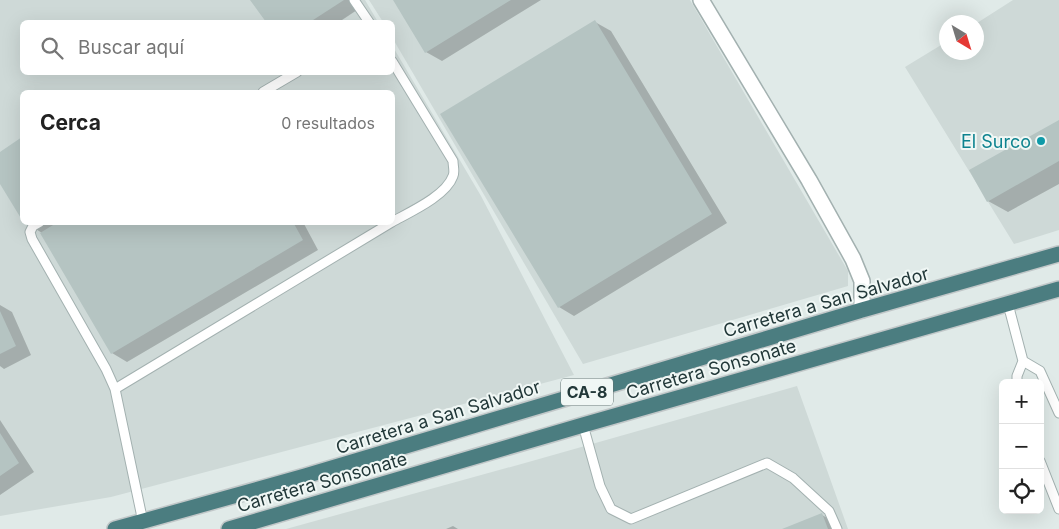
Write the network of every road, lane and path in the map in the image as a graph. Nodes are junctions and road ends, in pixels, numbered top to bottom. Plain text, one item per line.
1 (354, 0) edge
2 (701, 0) edge
3 (368, 20) edge
4 (395, 66) edge
5 (292, 75) edge
6 (266, 90) edge
7 (395, 220) edge
8 (35, 225) edge
9 (387, 225) edge
10 (1059, 254) edge
11 (1059, 289) edge
12 (1008, 304) junction
13 (862, 310) junction
14 (1023, 361) junction
15 (1016, 379) edge
16 (115, 389) junction
17 (1059, 413) edge
18 (583, 425) junction
19 (1043, 469) edge
20 (1059, 509) edge
21 (143, 522) junction
22 (249, 526) edge
23 (115, 529) edge
24 (229, 529) edge
25 (837, 529) edge

1 - 3 lane
2 - 13 street
4 - 7 lane
5 - 6 lane
8 - 16 lane
9 - 16 lane
10 - 13 highway, Carretera a San Salvador / CA-8
11 - 12 highway, Carretera Sonsonate / CA-8
12 - 14 lane
12 - 18 highway, Carretera Sonsonate / CA-8
13 - 21 highway, Carretera a San Salvador / CA-8
14 - 15 lane
14 - 17 lane
16 - 21 lane
18 - 22 highway, Carretera Sonsonate / CA-8
18 - 25 lane
19 - 20 lane
21 - 23 highway, Carretera a San Salvador / CA-8
22 - 24 highway, Carretera Sonsonate / CA-8

